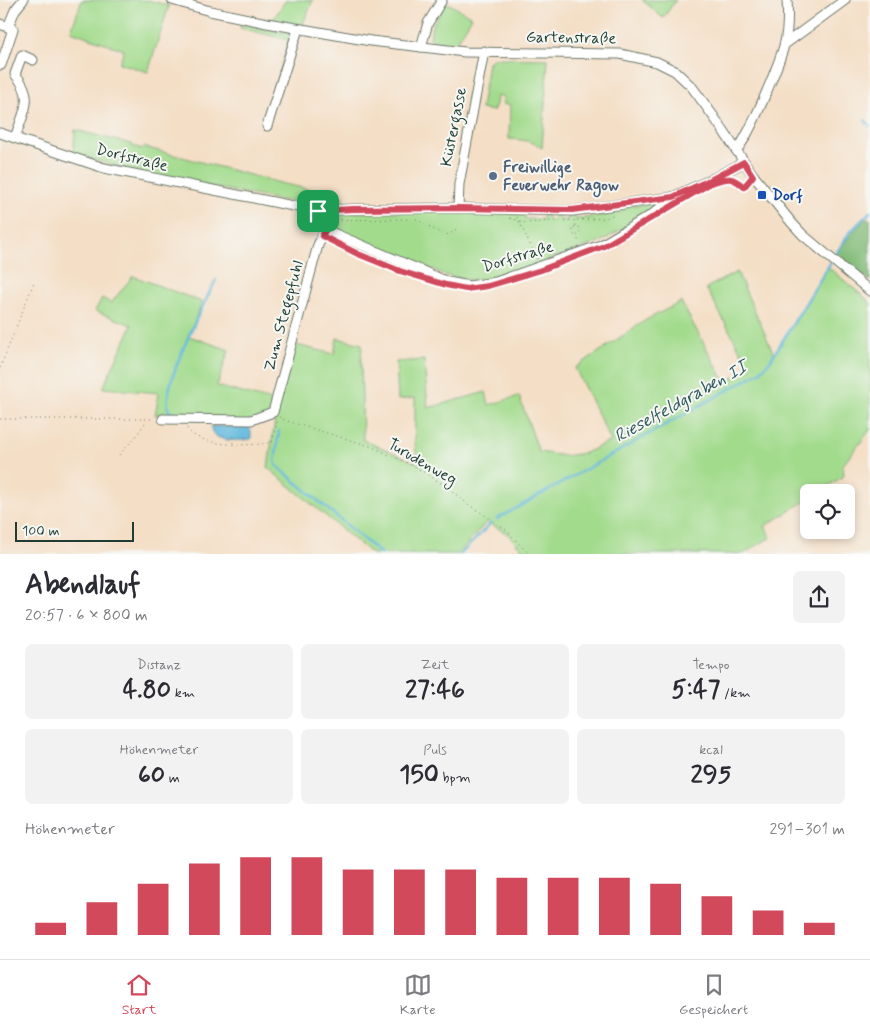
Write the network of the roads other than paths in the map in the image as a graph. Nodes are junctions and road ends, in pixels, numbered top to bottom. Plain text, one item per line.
1 (23, 0) edge
2 (172, 0) edge
3 (442, 0) edge
4 (787, 0) edge
5 (845, 0) edge
6 (4, 25) edge
7 (298, 29) junction
8 (785, 44) junction
9 (421, 47) junction
10 (484, 51) junction
11 (33, 60) dead end
12 (1, 65) edge
13 (267, 126) dead end
14 (0, 133) edge
15 (15, 138) junction
16 (736, 150) junction
17 (744, 162) junction
18 (673, 197) junction
19 (458, 208) junction
20 (319, 215) junction
21 (326, 229) junction
22 (870, 292) edge
23 (163, 419) dead end

1 - 6 street
2 - 7 street, Gartenstraße
3 - 9 street
4 - 8 street
5 - 8 street
6 - 12 street
7 - 9 street, Gartenstraße
7 - 13 street
8 - 16 street
9 - 10 street, Gartenstraße
10 - 16 street, Gartenstraße
10 - 19 street, Küstergasse
11 - 15 street
14 - 15 street, Dorfstraße
15 - 20 street, Dorfstraße
16 - 17 street, Gartenstraße
17 - 18 street, Dorfstraße
17 - 22 street, Gartenstraße
18 - 19 street, Dorfstraße
18 - 21 street, Dorfstraße
19 - 20 street, Dorfstraße
20 - 21 street
21 - 23 street, Zum Stegepfuhl

